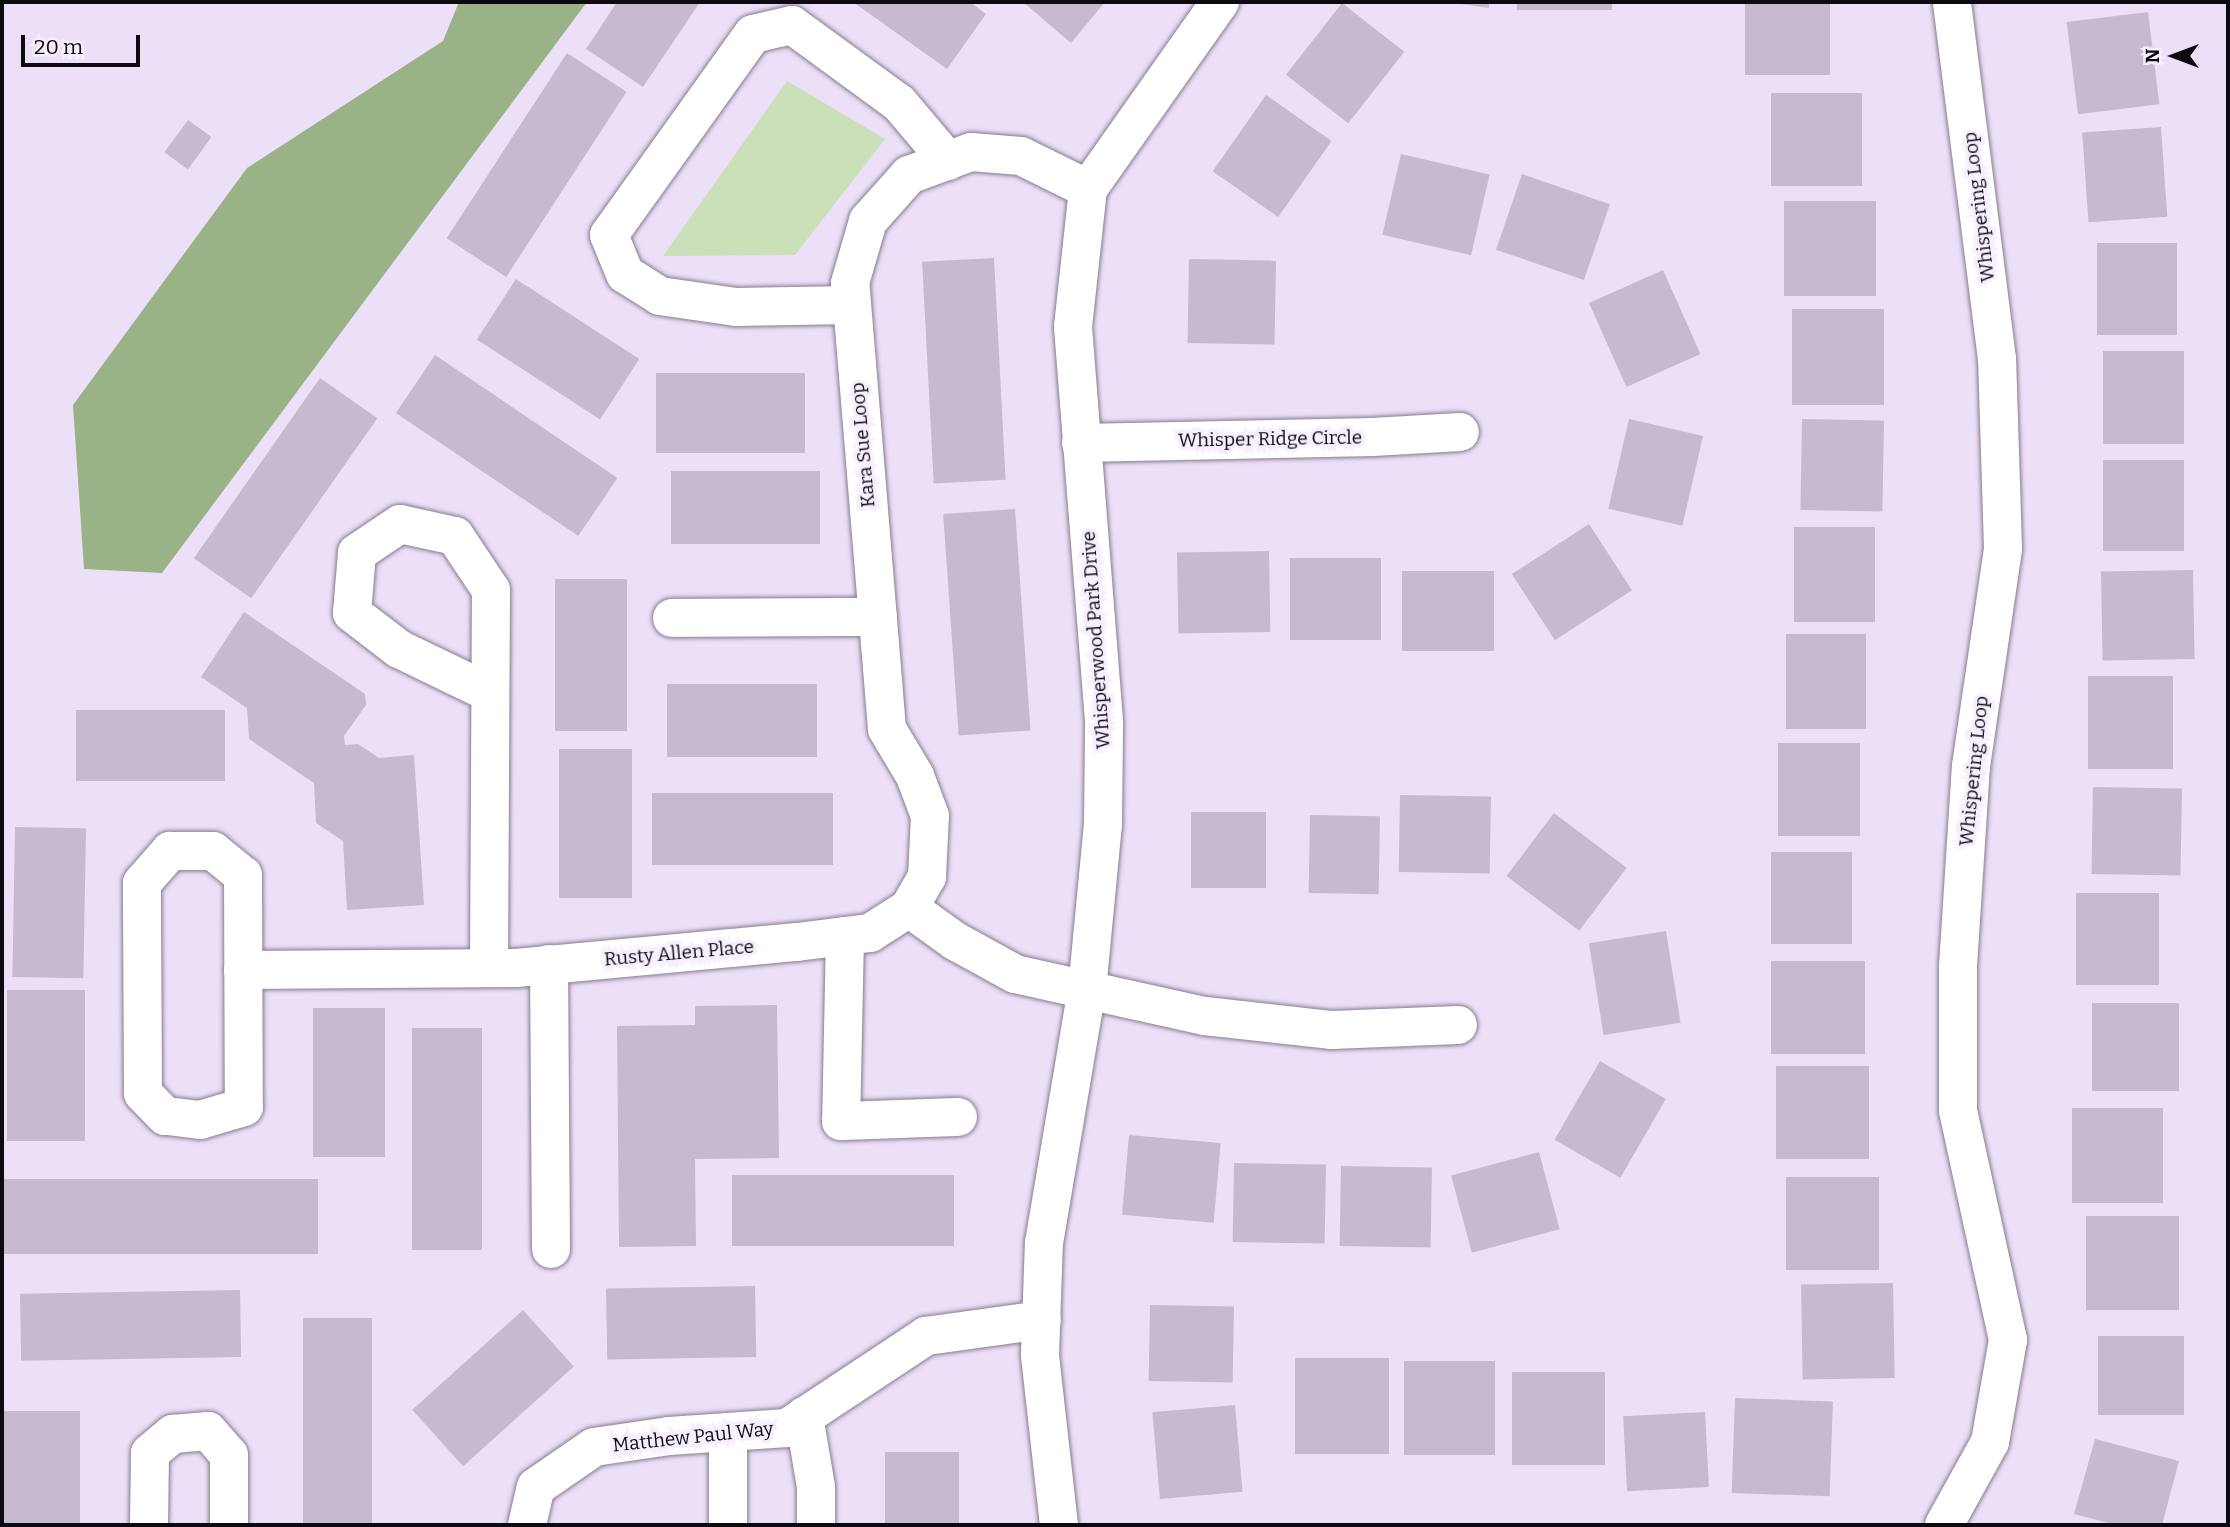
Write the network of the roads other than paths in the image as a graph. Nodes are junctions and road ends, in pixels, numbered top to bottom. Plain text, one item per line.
1 (1220, 2) edge
2 (1952, 2) edge
3 (948, 161) junction
4 (1088, 189) junction
5 (851, 305) junction
6 (1460, 432) dead end
7 (1081, 443) junction
8 (878, 617) junction
9 (672, 618) dead end
10 (490, 693) junction
11 (909, 908) junction
12 (845, 936) junction
13 (549, 964) junction
14 (489, 968) junction
15 (243, 970) junction
16 (1087, 990) junction
17 (1458, 1025) dead end
18 (958, 1117) dead end
19 (551, 1249) dead end
20 (1042, 1320) junction
21 (804, 1416) junction
22 (728, 1432) junction
23 (149, 1525) edge
24 (229, 1525) edge
25 (527, 1525) edge
26 (728, 1525) edge
27 (816, 1525) edge
28 (1059, 1525) edge
29 (1944, 1525) edge

1 - 4 street, Whisperwood Park Drive
2 - 29 street, Whispering Loop
3 - 4 street, Kara Sue Loop
3 - 5 street, Kara Sue Loop
3 - 5 street
4 - 7 street, Whisperwood Park Drive
5 - 8 street, Kara Sue Loop
6 - 7 street, Whisper Ridge Circle
7 - 16 street, Whisperwood Park Drive
8 - 9 street
8 - 11 street, Kara Sue Loop
10 - 10 street
10 - 14 street
11 - 12 street, Rusty Allen Place
11 - 16 street
12 - 13 street, Rusty Allen Place
12 - 18 street
13 - 14 street, Rusty Allen Place
13 - 19 street
14 - 15 street, Rusty Allen Place
15 - 15 street
16 - 17 street
16 - 20 street, Whisperwood Park Drive
20 - 21 street, Matthew Paul Way
20 - 28 street, Whisperwood Park Drive
21 - 22 street, Matthew Paul Way
21 - 27 street
22 - 25 street, Matthew Paul Way
22 - 26 street
23 - 24 street

